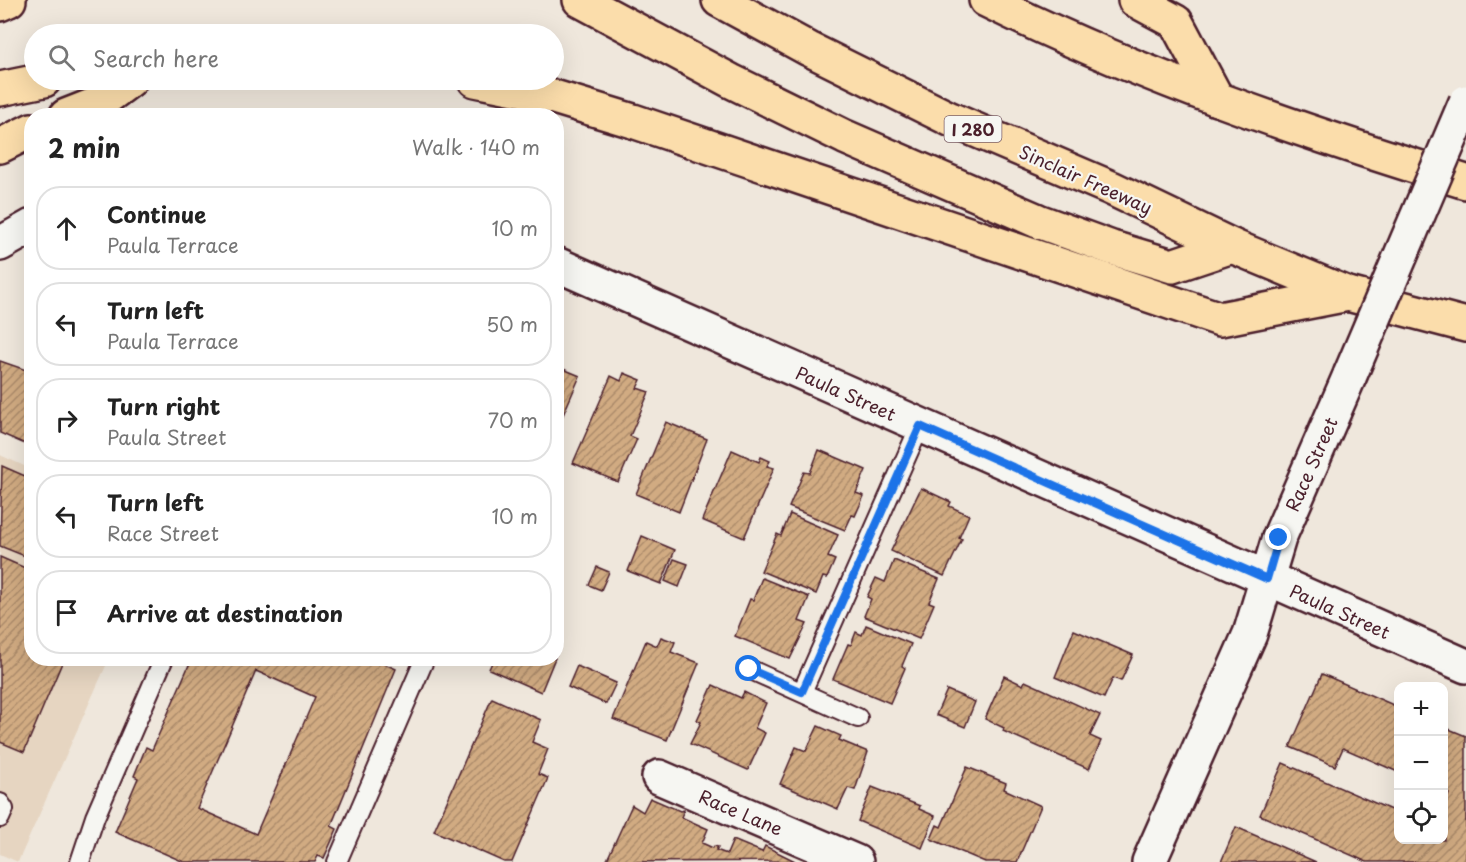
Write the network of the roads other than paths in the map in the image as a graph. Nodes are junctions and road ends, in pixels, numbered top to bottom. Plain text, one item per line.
1 (9, 0) edge
2 (580, 0) edge
3 (719, 0) edge
4 (986, 0) edge
5 (1135, 0) edge
6 (0, 4) edge
7 (24, 84) edge
8 (0, 89) edge
9 (117, 90) edge
10 (524, 90) edge
11 (1217, 99) junction
12 (1466, 102) edge
13 (86, 108) edge
14 (24, 134) edge
15 (0, 146) edge
16 (1466, 182) edge
17 (24, 230) edge
18 (0, 244) edge
19 (1232, 246) junction
20 (564, 268) edge
21 (1348, 294) junction
22 (1466, 325) edge
23 (920, 426) junction
24 (1267, 579) junction
25 (161, 666) edge
26 (422, 666) edge
27 (1466, 666) edge
28 (749, 669) dead end
29 (802, 692) junction
30 (858, 718) dead end
31 (659, 777) dead end
32 (0, 803) edge
33 (0, 818) edge
34 (81, 862) edge
35 (337, 862) edge
36 (856, 862) edge
37 (1149, 862) edge

1 - 6 highway
2 - 19 highway
3 - 19 highway, Sinclair Freeway / I 280
4 - 11 highway
5 - 11 highway
7 - 8 highway
9 - 13 highway
10 - 21 highway
11 - 16 highway
12 - 24 street, Race Street, bridge
14 - 15 highway
17 - 18 street
19 - 21 highway, Sinclair Freeway / I 280
20 - 23 street, Paula Street
21 - 22 highway, Sinclair Freeway / I 280
23 - 24 street, Paula Street
23 - 29 lane
24 - 27 street, Paula Street
24 - 37 street, Race Street
25 - 34 lane
26 - 35 lane
28 - 29 lane
29 - 30 lane
31 - 36 street, Race Lane
32 - 33 lane

